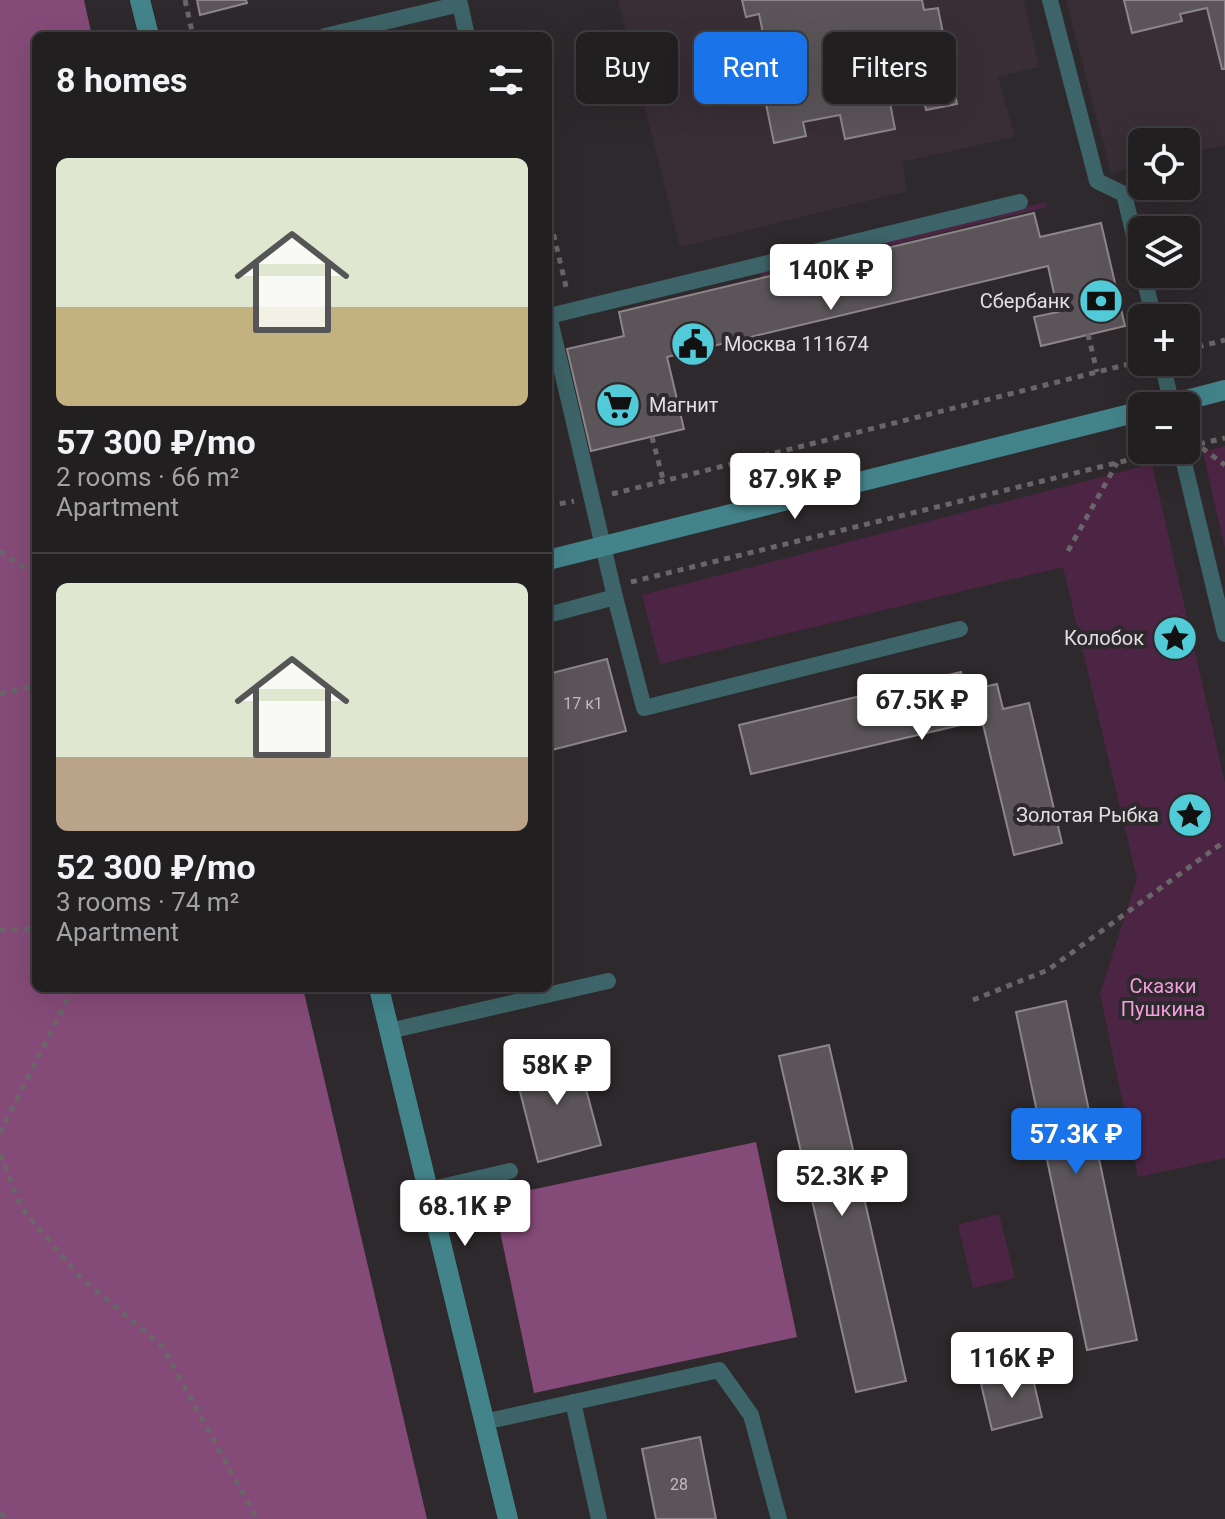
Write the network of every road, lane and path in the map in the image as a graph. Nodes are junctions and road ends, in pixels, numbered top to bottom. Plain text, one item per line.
1 (140, 0) edge
2 (185, 0) edge
3 (1050, 0) edge
4 (148, 32) edge
5 (192, 32) edge
6 (342, 32) edge
7 (466, 32) edge
8 (1020, 202) dead end
9 (1129, 216) edge
10 (552, 228) edge
11 (572, 311) junction
12 (552, 315) edge
13 (552, 329) edge
14 (1088, 334) dead end
15 (1225, 340) edge
16 (1200, 346) edge
17 (1128, 364) edge
18 (1097, 372) junction
19 (1225, 390) edge
20 (1200, 397) edge
21 (1128, 415) edge
22 (652, 437) dead end
23 (1225, 438) edge
24 (1200, 444) edge
25 (1200, 446) edge
26 (1128, 460) edge
27 (1117, 462) junction
28 (1188, 464) edge
29 (1225, 465) edge
30 (664, 483) junction
31 (591, 498) junction
32 (552, 505) edge
33 (603, 546) junction
34 (0, 551) edge
35 (1068, 551) dead end
36 (552, 559) edge
37 (32, 573) edge
38 (614, 592) junction
39 (552, 614) edge
40 (960, 629) dead end
41 (1225, 634) edge
42 (32, 686) edge
43 (0, 694) edge
44 (1225, 841) edge
45 (32, 929) edge
46 (0, 930) edge
47 (608, 981) dead end
48 (71, 992) edge
49 (380, 992) edge
50 (973, 1000) dead end
51 (389, 1031) junction
52 (0, 1133) edge
53 (0, 1154) edge
54 (510, 1171) dead end
55 (428, 1190) junction
56 (573, 1402) junction
57 (484, 1422) junction
58 (0, 1514) edge
59 (12, 1519) edge
60 (257, 1519) edge
61 (508, 1519) edge
62 (599, 1519) edge
63 (779, 1519) edge

1 - 4 street
2 - 5 path
3 - 9 lane
6 - 7 lane
8 - 11 lane
10 - 11 path
11 - 12 lane
13 - 31 lane
14 - 18 path
15 - 16 path
17 - 18 path
18 - 30 path
19 - 20 street
21 - 33 street
22 - 30 path
23 - 24 path
25 - 29 path
26 - 27 path
27 - 35 path
27 - 38 path
28 - 41 lane
30 - 31 path
31 - 32 path
31 - 33 lane
33 - 36 street
33 - 38 lane
34 - 37 path
38 - 39 lane
38 - 40 lane
42 - 43 path
44 - 50 path
45 - 46 path
47 - 51 lane
48 - 52 path
49 - 51 street
51 - 55 street
53 - 60 path
54 - 55 lane
55 - 57 street
56 - 57 lane
56 - 62 lane
56 - 63 lane
57 - 61 street
58 - 59 path

